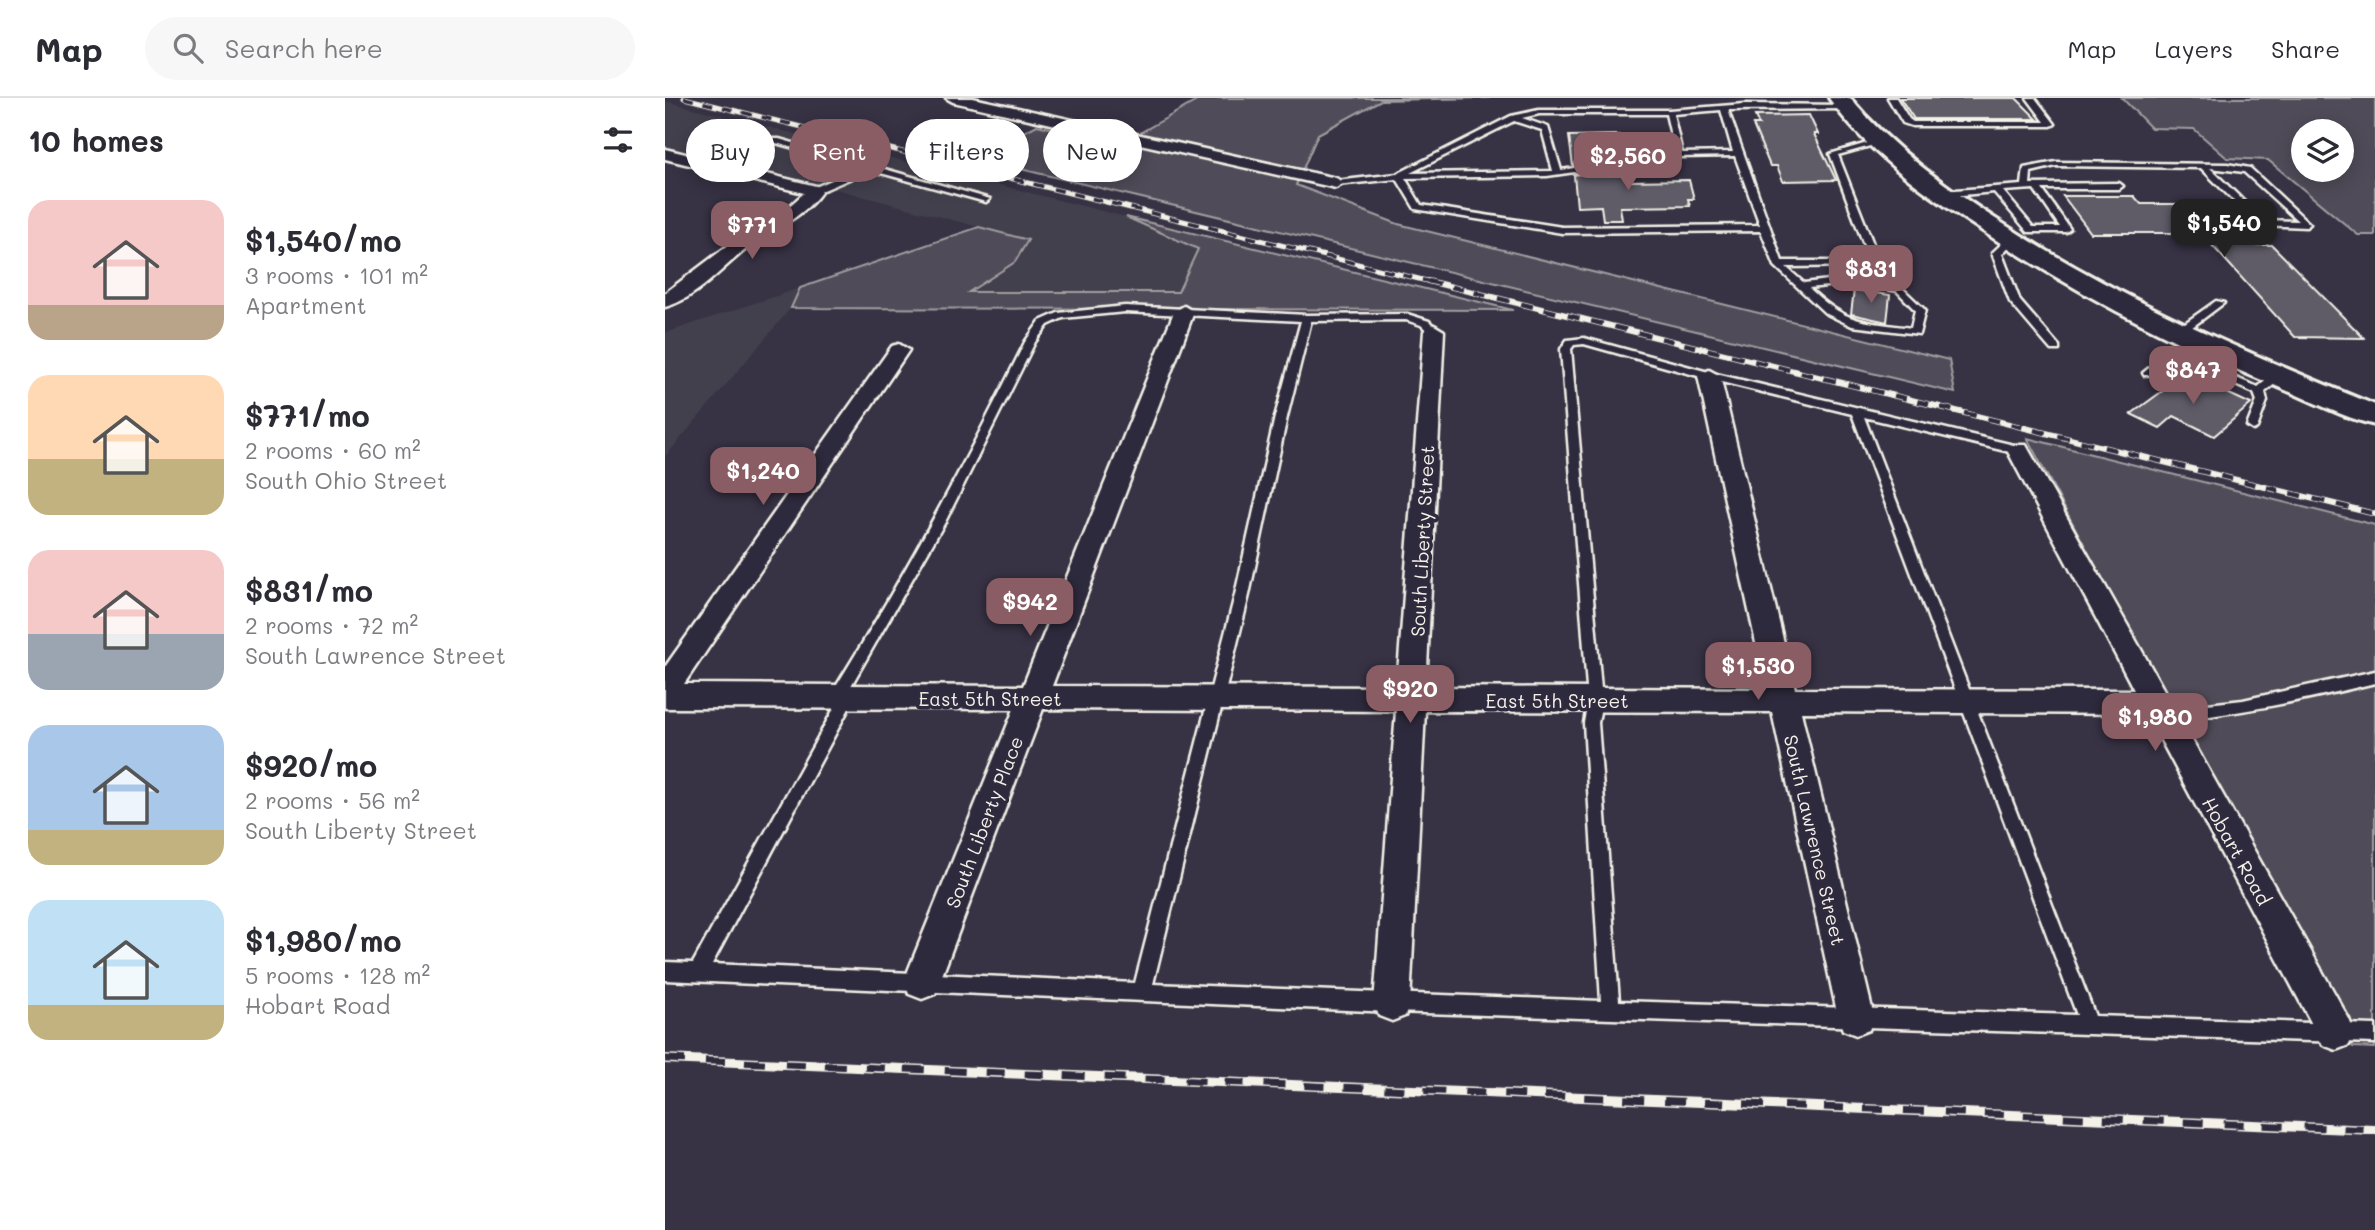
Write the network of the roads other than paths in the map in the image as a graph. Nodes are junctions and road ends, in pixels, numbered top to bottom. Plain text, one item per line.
1 (953, 98) edge
2 (1010, 98) edge
3 (1810, 98) edge
4 (1892, 98) edge
5 (2031, 98) edge
6 (1842, 101) edge
7 (993, 107) junction
8 (1724, 109) junction
9 (1669, 112) junction
10 (1514, 118) junction
11 (1878, 141) junction
12 (665, 154) edge
13 (1738, 154) junction
14 (1679, 155) junction
15 (683, 158) junction
16 (686, 159) edge
17 (2203, 166) junction
18 (665, 167) edge
19 (891, 173) edge
20 (1558, 173) junction
21 (1399, 176) junction
22 (775, 181) edge
23 (835, 182) edge
24 (1336, 183) joint
25 (2031, 186) junction
26 (2119, 186) dead end
27 (1997, 190) junction
28 (814, 191) junction
29 (1943, 194) junction
30 (986, 199) dead end
31 (1765, 228) junction
32 (2011, 240) junction
33 (1778, 264) junction
34 (1803, 286) junction
35 (665, 301) edge
36 (2219, 303) dead end
37 (1184, 313) junction
38 (1307, 317) junction
39 (1434, 331) joint
40 (2179, 332) junction
41 (2055, 348) dead end
42 (899, 350) dead end
43 (2148, 373) dead end
44 (1709, 376) junction
45 (2269, 383) junction
46 (1857, 412) junction
47 (2375, 416) edge
48 (2253, 426) dead end
49 (2018, 450) joint
50 (2375, 677) edge
51 (665, 689) edge
52 (665, 696) edge
53 (842, 697) junction
54 (1032, 699) junction
55 (1215, 699) junction
56 (1412, 700) junction
57 (1595, 700) junction
58 (1783, 701) junction
59 (1968, 704) junction
60 (2159, 708) junction
61 (665, 971) edge
62 (698, 972) junction
63 (922, 981) junction
64 (1142, 991) junction
65 (1392, 1003) junction
66 (1611, 1010) junction
67 (1856, 1017) junction
68 (2089, 1024) junction
69 (2336, 1032) junction
70 (2375, 1034) edge

1 - 7 street
2 - 7 street
3 - 6 lane
4 - 5 lane
6 - 8 lane
6 - 11 main road
7 - 24 street
8 - 9 lane
8 - 13 lane
9 - 10 lane
9 - 14 lane
10 - 20 lane
10 - 21 lane
11 - 29 main road
11 - 33 lane
12 - 15 street
13 - 14 lane
13 - 31 lane
14 - 20 lane
15 - 16 street
15 - 18 street
17 - 17 lane
17 - 25 lane
19 - 30 lane
20 - 21 lane
21 - 24 lane
21 - 31 lane
22 - 28 street
23 - 28 lane
25 - 26 lane
25 - 27 lane
25 - 27 lane
27 - 29 lane
28 - 35 street
29 - 32 main road
31 - 33 lane
32 - 40 main road
32 - 41 lane
33 - 34 lane
34 - 34 lane
36 - 40 lane
37 - 38 lane
37 - 53 lane
37 - 54 street, South Liberty Place
38 - 39 lane
38 - 55 lane
39 - 56 street, South Liberty Street
40 - 45 main road
42 - 51 street
43 - 45 lane
44 - 46 lane
44 - 57 lane
44 - 58 street, South Lawrence Street
45 - 47 main road
45 - 48 lane
46 - 49 lane
46 - 59 lane
49 - 60 street, Hobart Road
50 - 60 lane
52 - 53 street, East 5th Street
53 - 54 street, East 5th Street
53 - 62 lane
54 - 55 street, East 5th Street
54 - 63 street, South Liberty Place
55 - 56 street, East 5th Street
55 - 64 lane
56 - 57 street, East 5th Street
56 - 65 street, South Liberty Street
57 - 58 street, East 5th Street
57 - 66 lane
58 - 59 street, East 5th Street
58 - 67 street, South Lawrence Street
59 - 60 street, East 5th Street
59 - 68 lane
60 - 69 street, Hobart Road
61 - 62 lane
62 - 63 lane
63 - 64 lane
64 - 65 lane
65 - 66 lane
66 - 67 lane
67 - 68 lane
68 - 69 lane
69 - 70 lane

